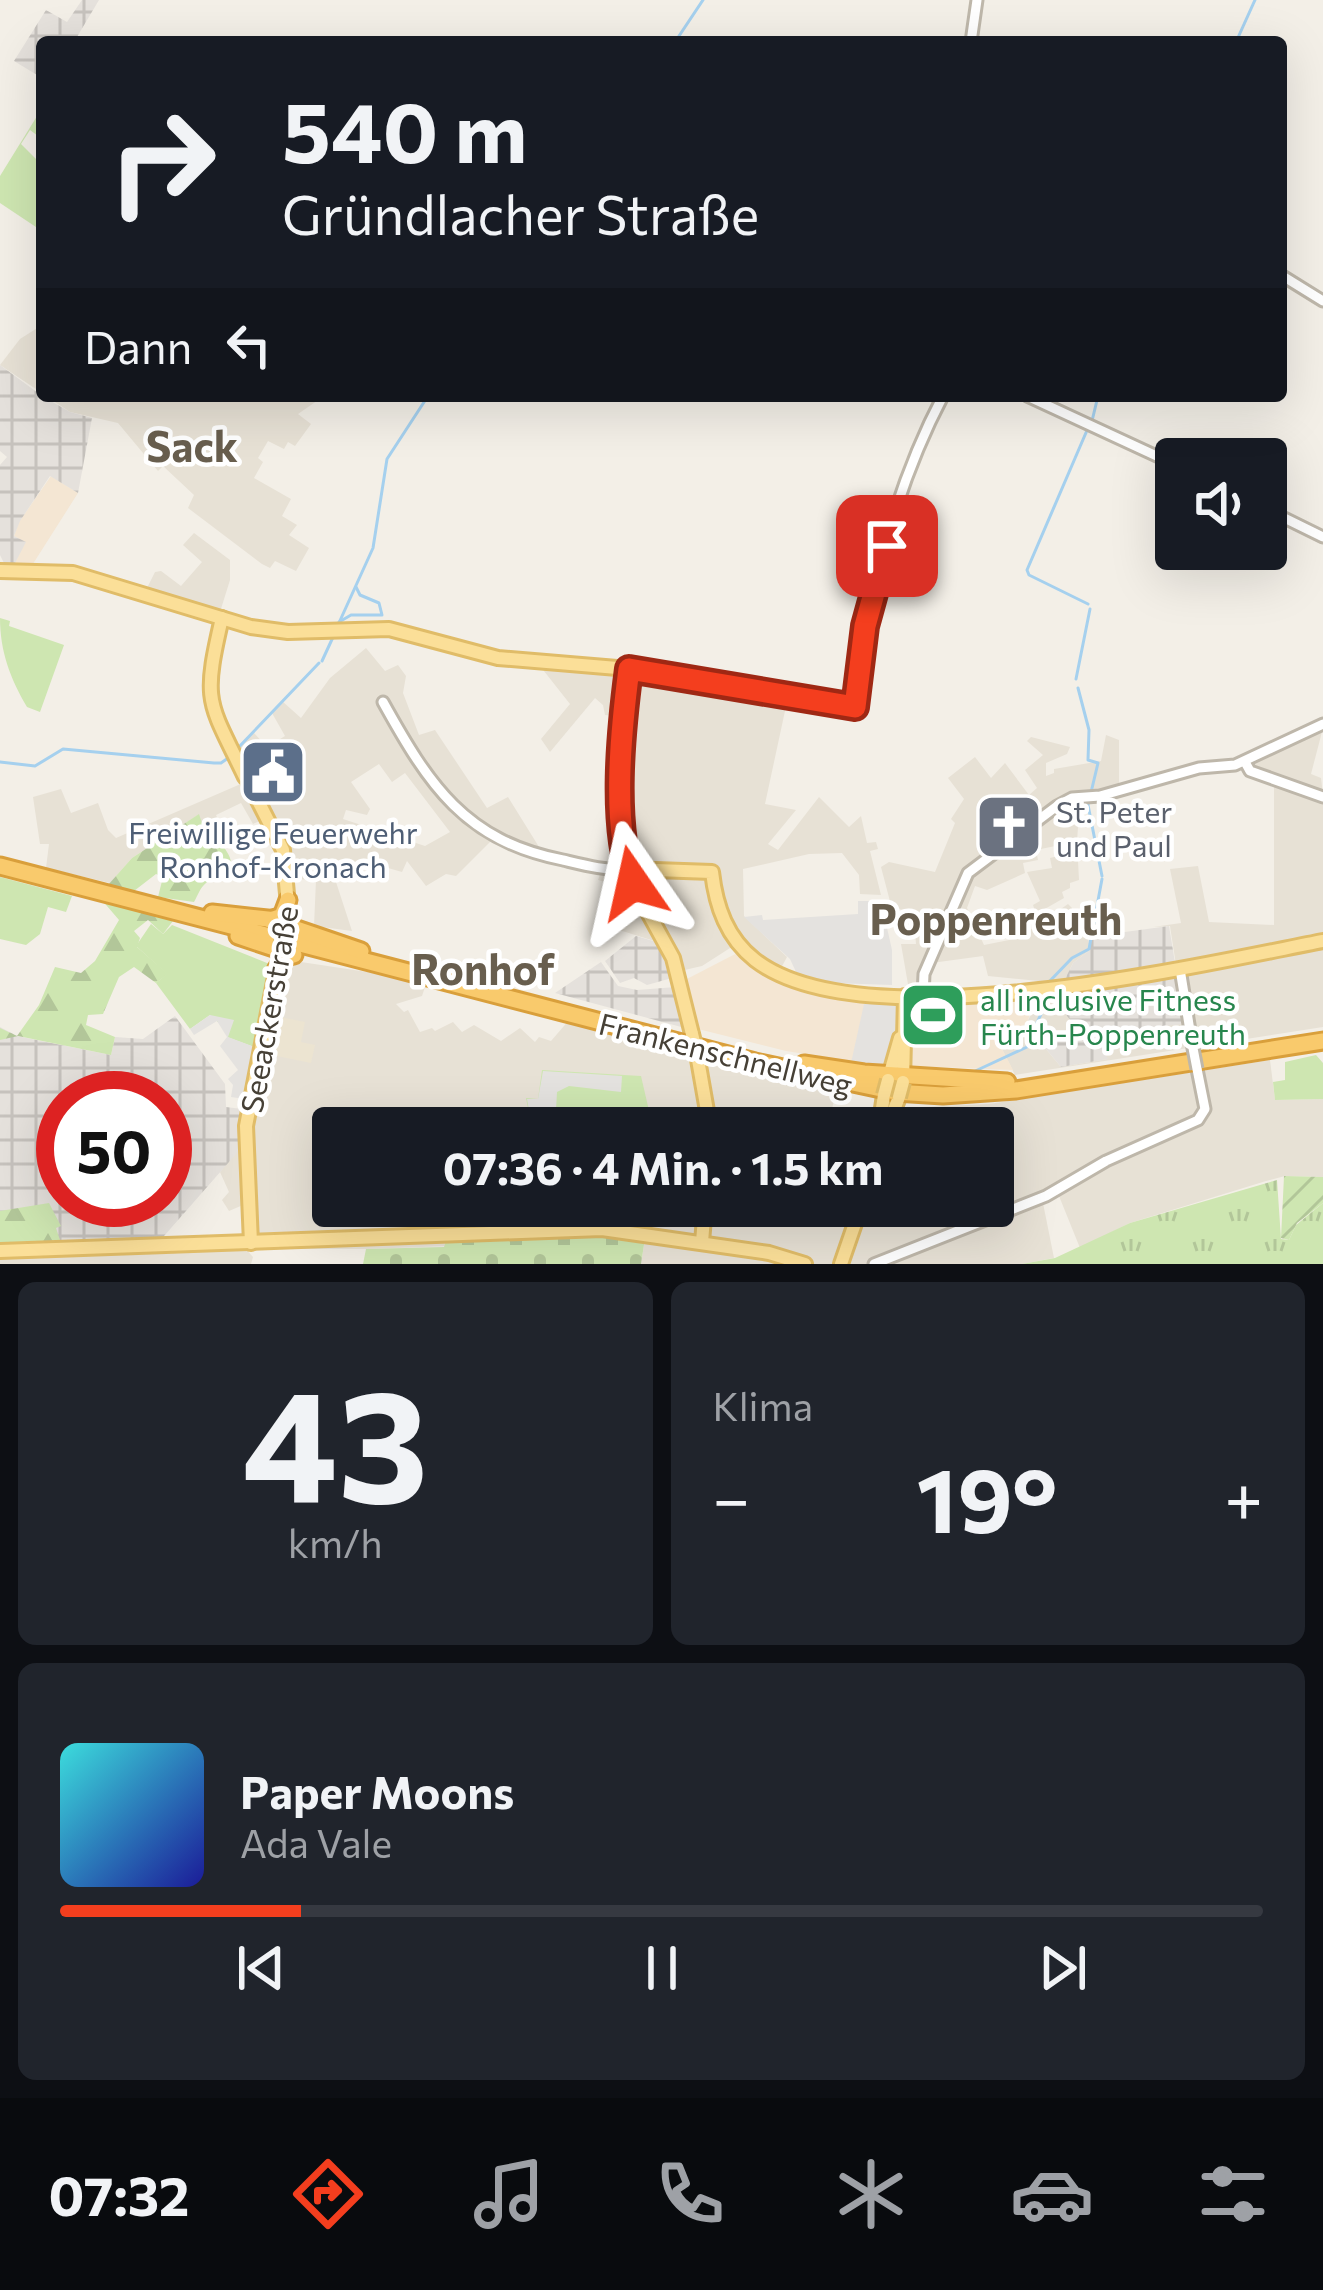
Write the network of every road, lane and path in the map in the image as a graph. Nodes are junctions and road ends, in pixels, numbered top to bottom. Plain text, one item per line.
1 (977, 0) edge
2 (972, 36) edge
3 (1287, 279) edge
4 (1323, 301) edge
5 (940, 402) edge
6 (1040, 402) edge
7 (1155, 455) edge
8 (1287, 519) edge
9 (1323, 537) edge
10 (0, 571) edge
11 (222, 618) junction
12 (629, 669) junction
13 (383, 702) dead end
14 (1323, 724) edge
15 (1245, 762) junction
16 (1323, 797) edge
17 (0, 864) edge
18 (634, 874) junction
19 (186, 912) junction
20 (286, 919) junction
21 (1323, 941) edge
22 (279, 955) junction
23 (376, 961) junction
24 (1180, 969) junction
25 (902, 995) junction
26 (923, 996) junction
27 (1323, 1039) edge
28 (748, 1054) junction
29 (783, 1069) junction
30 (1055, 1082) junction
31 (893, 1089) junction
32 (706, 1107) edge
33 (888, 1107) edge
34 (703, 1227) edge
35 (857, 1227) edge
36 (702, 1242) junction
37 (250, 1244) junction
38 (0, 1251) edge
39 (791, 1261) edge
40 (847, 1261) edge
41 (805, 1264) edge
42 (874, 1264) edge

1 - 2 street
3 - 4 street
5 - 12 street
6 - 7 street
8 - 9 street
10 - 11 main road
11 - 12 main road
11 - 20 main road, Seeackerstraße
12 - 18 main road
13 - 18 street
14 - 15 street
15 - 16 street
15 - 26 street
17 - 19 highway, Frankenschnellweg
18 - 25 main road
18 - 32 main road, bridge
19 - 20 highway
19 - 22 highway
19 - 23 highway, Frankenschnellweg
20 - 22 main road, Seeackerstraße, bridge
20 - 23 highway
21 - 24 main road
22 - 23 highway
22 - 37 main road, Seeackerstraße
23 - 28 highway, Frankenschnellweg
23 - 29 highway, Frankenschnellweg
24 - 26 main road
24 - 42 street, bridge
25 - 26 main road
25 - 31 main road
27 - 30 highway, Frankenschnellweg
28 - 30 highway, Frankenschnellweg
28 - 31 highway
29 - 30 highway, Frankenschnellweg
29 - 31 highway
30 - 31 highway
30 - 31 highway
31 - 33 main road
34 - 36 main road
35 - 40 main road
36 - 37 main road
36 - 39 main road
37 - 38 main road
39 - 41 main road

